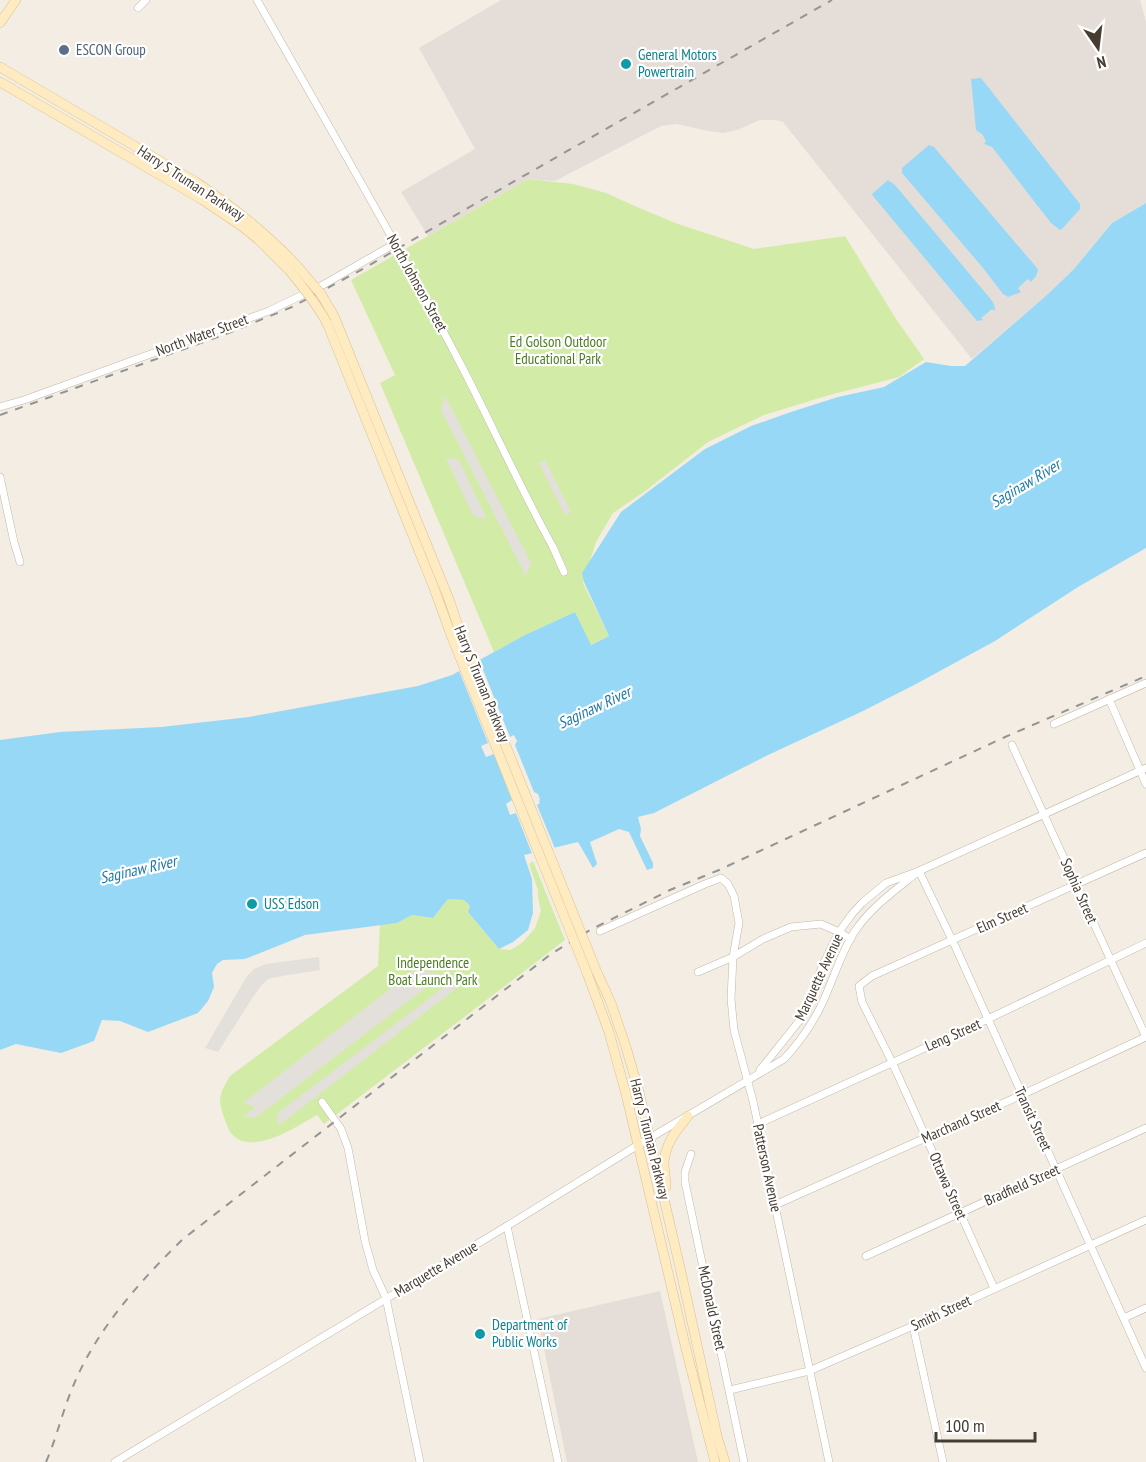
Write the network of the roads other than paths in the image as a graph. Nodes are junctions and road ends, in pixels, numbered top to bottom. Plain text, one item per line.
1 (16, 0) edge
2 (146, 0) edge
3 (257, 0) edge
4 (138, 8) dead end
5 (0, 23) edge
6 (0, 61) edge
7 (0, 68) edge
8 (9, 73) junction
9 (0, 82) edge
10 (396, 243) junction
11 (293, 268) junction
12 (0, 407) edge
13 (0, 477) edge
14 (20, 562) dead end
15 (564, 572) dead end
16 (1146, 683) edge
17 (1109, 699) junction
18 (1054, 724) dead end
19 (1012, 745) dead end
20 (1143, 770) edge
21 (1146, 784) edge
22 (1044, 814) junction
23 (1146, 853) edge
24 (919, 871) junction
25 (1077, 885) junction
26 (600, 931) dead end
27 (839, 932) junction
28 (851, 939) junction
29 (952, 940) junction
30 (1146, 943) edge
31 (733, 957) junction
32 (1110, 960) junction
33 (591, 971) junction
34 (698, 972) dead end
35 (859, 986) joint
36 (988, 1019) junction
37 (1146, 1037) edge
38 (892, 1062) junction
39 (756, 1075) junction
40 (748, 1080) junction
41 (1022, 1094) junction
42 (322, 1102) dead end
43 (688, 1116) junction
44 (758, 1124) junction
45 (1146, 1128) edge
46 (926, 1137) junction
47 (650, 1138) junction
48 (638, 1145) junction
49 (691, 1155) dead end
50 (1057, 1170) junction
51 (775, 1205) junction
52 (666, 1207) junction
53 (959, 1212) junction
54 (1146, 1220) edge
55 (507, 1226) junction
56 (1090, 1245) junction
57 (866, 1256) dead end
58 (994, 1288) junction
59 (386, 1299) junction
60 (1146, 1308) edge
61 (1124, 1318) junction
62 (913, 1326) junction
63 (1146, 1368) edge
64 (809, 1371) junction
65 (730, 1390) junction
66 (115, 1462) edge
67 (420, 1462) edge
68 (558, 1462) edge
69 (715, 1462) edge
70 (725, 1462) edge
71 (744, 1462) edge
72 (829, 1462) edge
73 (943, 1462) edge

1 - 5 main road
2 - 4 street
3 - 10 street, North Johnson Street
6 - 8 main road
7 - 8 main road, Harry S Truman Parkway
8 - 11 main road, Harry S Truman Parkway
9 - 11 main road, Harry S Truman Parkway
10 - 12 street, North Water Street
10 - 15 street, North Johnson Street
11 - 33 main road, Harry S Truman Parkway, bridge
13 - 14 street
16 - 17 street
17 - 18 street
17 - 20 street
19 - 22 street, Sophia Street
20 - 21 street
20 - 22 street, Marquette Avenue
22 - 24 street, Marquette Avenue
22 - 25 street, Sophia Street
23 - 25 street, Elm Street
24 - 27 street, Marquette Avenue
24 - 28 street, Marquette Avenue
24 - 29 street, Transit Street
25 - 29 street, Elm Street
25 - 32 street, Sophia Street
26 - 31 street, Patterson Avenue
27 - 28 street
27 - 31 street
27 - 39 street, Marquette Avenue
28 - 39 street, Marquette Avenue
29 - 35 street, Elm Street
29 - 36 street, Transit Street
30 - 32 street, Leng Street
31 - 34 street
31 - 40 street, Patterson Avenue
32 - 36 street, Leng Street
32 - 37 street, Sophia Street
33 - 47 main road, Harry S Truman Parkway
33 - 48 main road, Harry S Truman Parkway
35 - 38 street, Ottawa Street
36 - 38 street, Leng Street
36 - 41 street, Transit Street
37 - 41 street, Marchand Street
38 - 44 street, Leng Street
38 - 46 street, Ottawa Street
39 - 40 street, Marquette Avenue
40 - 43 street, Marquette Avenue
40 - 44 street, Patterson Avenue
41 - 46 street, Marchand Street
41 - 50 street, Transit Street
42 - 59 street
43 - 47 street, Marquette Avenue
43 - 52 main road
44 - 51 street, Patterson Avenue
45 - 50 street, Bradfield Street
46 - 51 street, Marchand Street
46 - 53 street, Ottawa Street
47 - 48 street, Marquette Avenue
47 - 52 main road, Harry S Truman Parkway
48 - 55 street, Marquette Avenue
48 - 69 main road, Harry S Truman Parkway
49 - 65 street, McDonald Street
50 - 53 street, Bradfield Street
50 - 56 street, Transit Street
51 - 64 street, Patterson Avenue
52 - 70 main road, Harry S Truman Parkway
53 - 57 street, Bradfield Street
53 - 58 street, Ottawa Street
54 - 56 street, Smith Street
55 - 59 street, Marquette Avenue
55 - 68 street
56 - 58 street, Smith Street
56 - 61 street, Transit Street
58 - 62 street, Smith Street
59 - 66 street, Marquette Avenue
59 - 67 street
60 - 61 street
61 - 63 street, Transit Street
62 - 64 street, Smith Street
62 - 73 street
64 - 65 street, Smith Street
64 - 72 street, Patterson Avenue
65 - 71 street, McDonald Street

